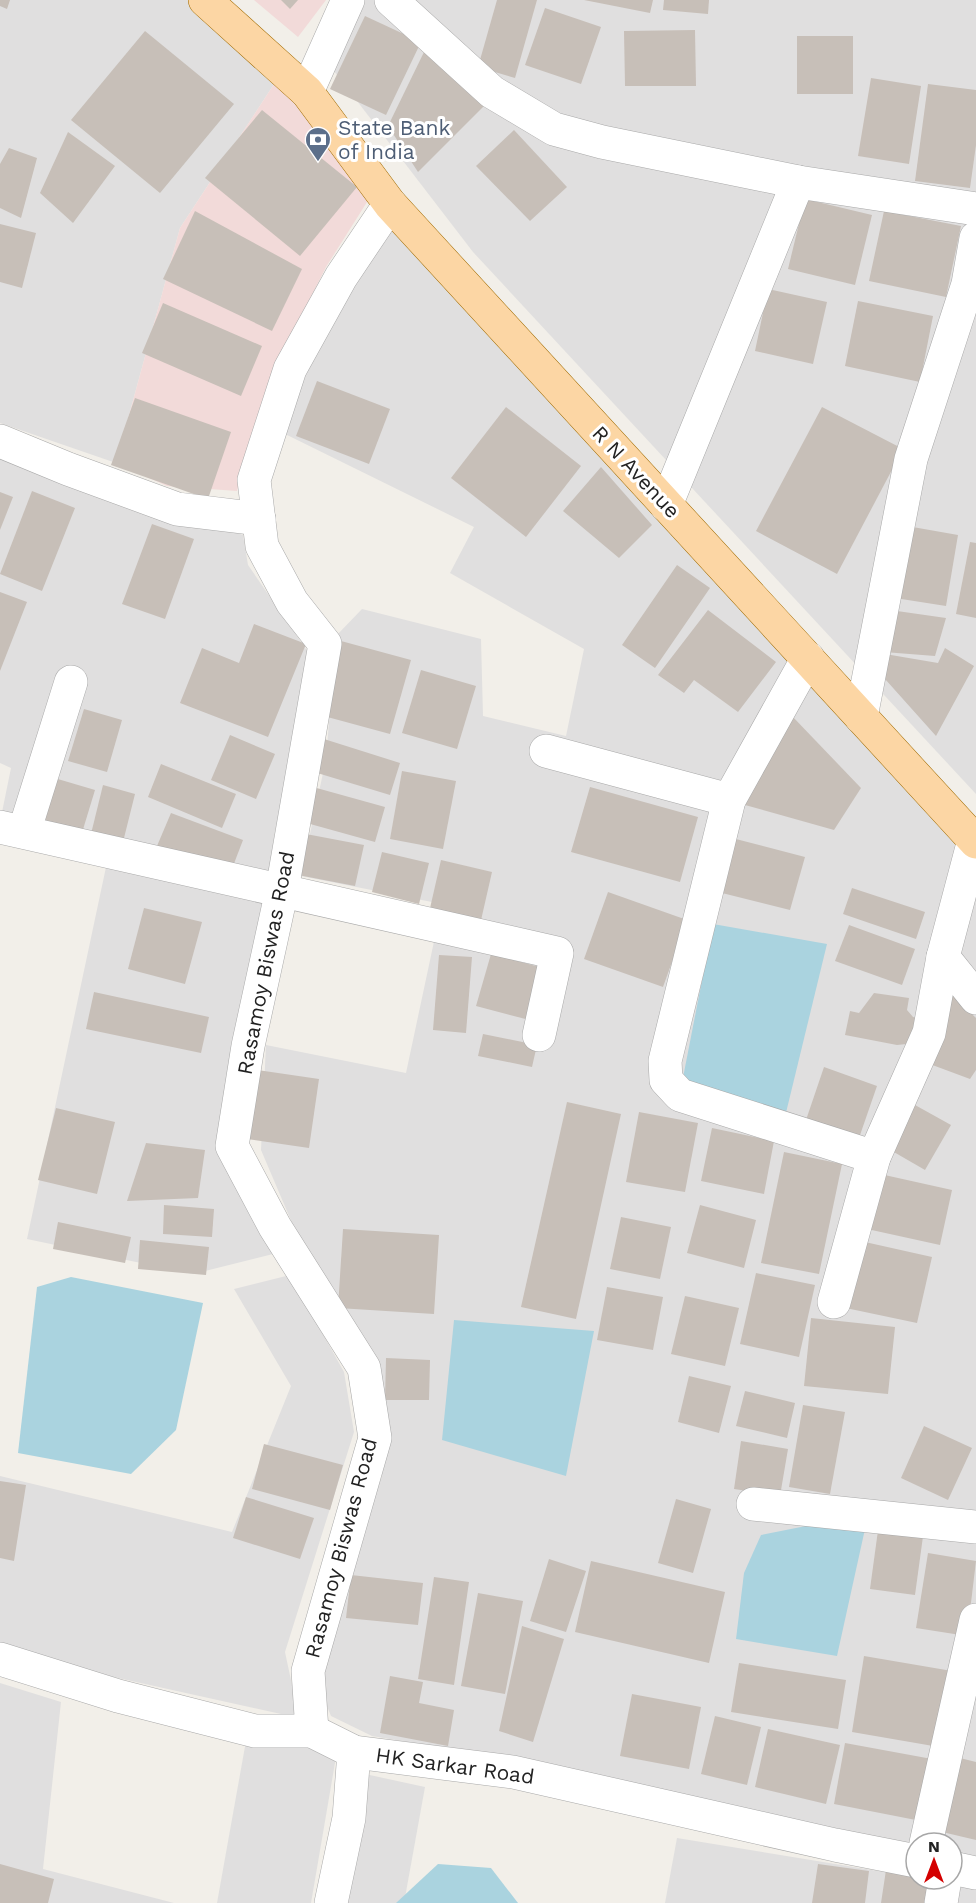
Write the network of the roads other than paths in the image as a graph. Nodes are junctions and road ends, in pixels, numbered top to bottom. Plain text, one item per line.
1 (205, 0) edge
2 (348, 0) edge
3 (391, 0) edge
4 (307, 92) junction
5 (798, 182) junction
6 (390, 204) junction
7 (976, 209) edge
8 (976, 238) edge
9 (972, 285) edge
10 (0, 441) edge
11 (666, 505) junction
12 (259, 519) junction
13 (808, 658) junction
14 (71, 682) dead end
15 (861, 717) junction
16 (546, 751) dead end
17 (729, 800) junction
18 (12, 829) edge
19 (975, 841) edge
20 (282, 890) junction
21 (943, 957) junction
22 (976, 998) edge
23 (539, 1035) dead end
24 (874, 1157) junction
25 (834, 1302) dead end
26 (753, 1504) dead end
27 (976, 1527) edge
28 (976, 1620) edge
29 (0, 1659) edge
30 (312, 1731) junction
31 (354, 1752) junction
32 (929, 1831) edge
33 (904, 1858) edge
34 (331, 1903) edge

1 - 4 main road, R N Avenue
2 - 4 street
3 - 5 street
4 - 6 main road, R N Avenue
5 - 7 street
5 - 11 street
6 - 11 main road, R N Avenue
6 - 12 street, Rasamoy Biswas Road
8 - 9 street
9 - 15 street
10 - 12 street
11 - 13 main road, R N Avenue
12 - 20 street, Rasamoy Biswas Road
13 - 15 main road, R N Avenue
13 - 17 street
14 - 18 street
15 - 19 main road, R N Avenue
16 - 17 street
17 - 24 street
18 - 20 street
19 - 21 street
20 - 23 street
20 - 30 street, Rasamoy Biswas Road
21 - 22 street
21 - 24 street
24 - 25 street
26 - 27 street
28 - 32 street
29 - 30 street, HK Sarkar Road
30 - 31 street, HK Sarkar Road
31 - 33 street, HK Sarkar Road
31 - 34 street

